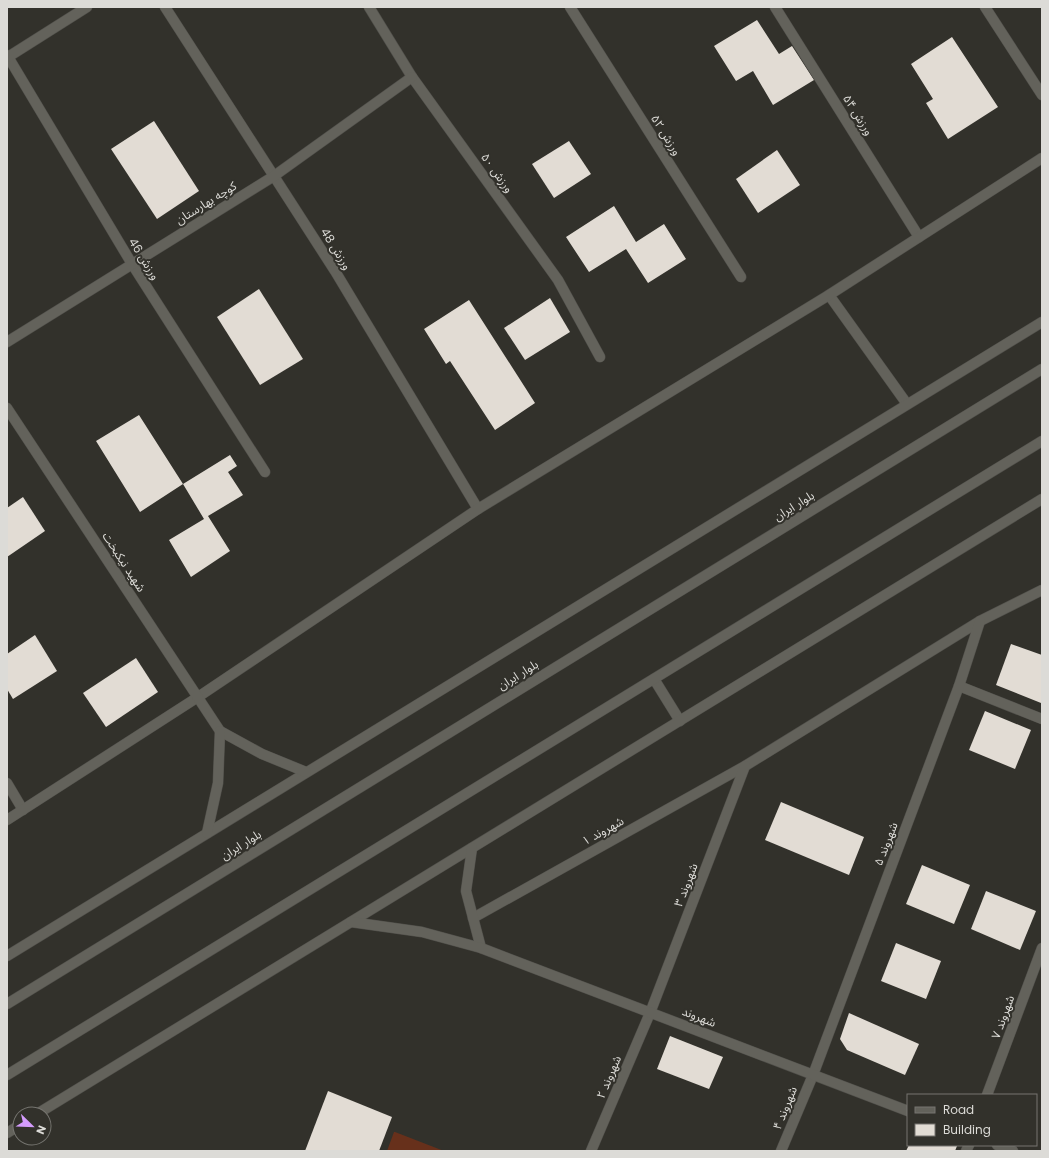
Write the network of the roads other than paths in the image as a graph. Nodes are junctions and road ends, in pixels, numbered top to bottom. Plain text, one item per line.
1 (87, 7) edge
2 (165, 7) edge
3 (369, 7) edge
4 (570, 7) edge
5 (774, 7) edge
6 (985, 7) edge
7 (8, 56) edge
8 (412, 77) junction
9 (1042, 95) edge
10 (1042, 158) edge
11 (274, 176) junction
12 (919, 237) junction
13 (132, 264) junction
14 (741, 277) dead end
15 (828, 295) junction
16 (1042, 322) edge
17 (7, 342) edge
18 (600, 357) dead end
19 (1042, 369) edge
20 (907, 404) junction
21 (7, 408) edge
22 (1042, 441) edge
23 (265, 472) dead end
24 (1042, 499) edge
25 (478, 509) junction
26 (1042, 590) edge
27 (980, 621) junction
28 (654, 679) junction
29 (959, 686) junction
30 (198, 697) junction
31 (1042, 719) edge
32 (680, 721) junction
33 (220, 731) junction
34 (745, 766) junction
35 (306, 772) junction
36 (7, 783) edge
37 (23, 810) junction
38 (7, 820) edge
39 (207, 833) junction
40 (472, 848) junction
41 (473, 918) junction
42 (351, 922) junction
43 (481, 948) junction
44 (1042, 948) edge
45 (7, 956) edge
46 (7, 1004) edge
47 (650, 1013) junction
48 (7, 1075) edge
49 (813, 1075) junction
50 (987, 1094) edge
51 (50, 1106) edge
52 (907, 1111) edge
53 (1000, 1146) edge
54 (591, 1151) edge
55 (781, 1151) edge
56 (1013, 1151) edge

1 - 7 street
2 - 11 street, ورزش 48
3 - 8 street, ورزش ۵٠
4 - 14 street, ورزش ۵٢
5 - 12 street, ورزش ۵۴
6 - 9 street
7 - 13 street, ورزش 46
8 - 11 street, کوچه بهارستان
8 - 18 street, ورزش ۵٠
10 - 12 street
11 - 13 street, کوچه بهارستان
11 - 25 street, ورزش 48
12 - 15 street
13 - 17 street, کوچه بهارستان
13 - 23 street, ورزش 46
15 - 20 street
15 - 25 street
16 - 20 street
19 - 46 street, بلوار ایران
20 - 35 street
21 - 30 street, شهید نیکبخت
22 - 28 street
24 - 32 street
25 - 30 street
26 - 27 street, شهروند ۱
27 - 29 street, شهروند ۵
27 - 34 street, شهروند ۱
28 - 32 street
28 - 48 street
29 - 31 street
29 - 49 street, شهروند ۵
30 - 33 street, شهید نیکبخت
30 - 37 street
32 - 40 street
33 - 35 street
33 - 39 street
34 - 41 street, شهروند ۱
34 - 47 street, شهروند ۳
35 - 39 street
36 - 37 street
37 - 38 street
39 - 45 street
40 - 41 street
40 - 42 street
41 - 43 street
42 - 43 street, شهروند
42 - 51 street
43 - 47 street, شهروند
44 - 50 street, شهروند ۷
47 - 49 street, شهروند
47 - 54 street, شهروند ۲
49 - 52 street, شهروند
49 - 55 street, شهروند ۴
53 - 56 street

